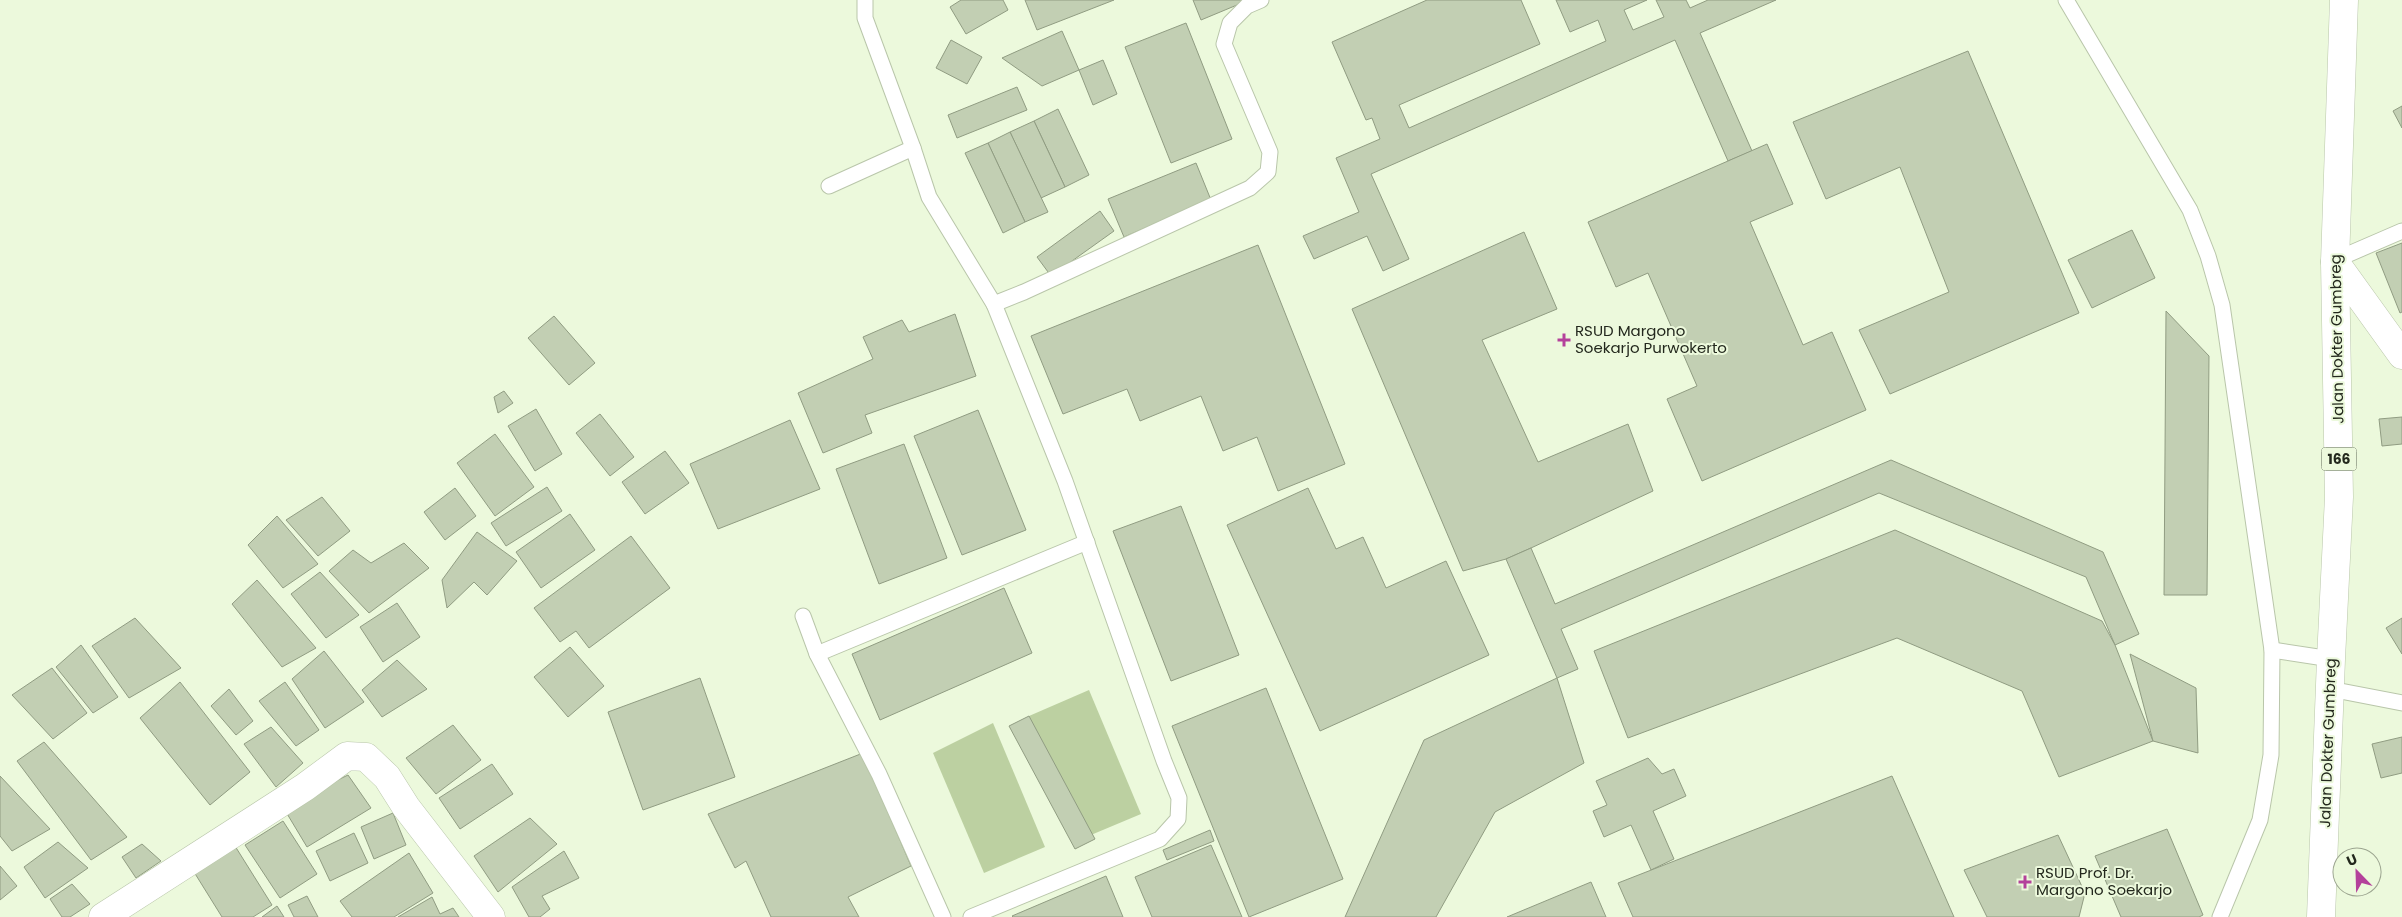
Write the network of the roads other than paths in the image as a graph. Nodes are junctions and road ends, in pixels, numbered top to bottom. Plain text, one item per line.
1 (865, 0) edge
2 (1261, 0) edge
3 (2066, 0) edge
4 (2344, 0) edge
5 (913, 148) junction
6 (829, 186) dead end
7 (2402, 231) edge
8 (2335, 261) junction
9 (994, 304) junction
10 (2402, 355) edge
11 (1087, 542) junction
12 (803, 616) dead end
13 (2272, 650) junction
14 (817, 654) junction
15 (2331, 659) junction
16 (2330, 689) junction
17 (2402, 703) edge
18 (103, 917) edge
19 (491, 917) edge
20 (943, 917) edge
21 (971, 917) edge
22 (2220, 917) edge
23 (2321, 917) edge

1 - 5 lane
2 - 9 lane
3 - 13 lane
4 - 8 main road, Jalan Dokter Gumbreg / 166
5 - 6 lane
5 - 9 lane
7 - 8 lane
8 - 10 main road
8 - 15 main road, Jalan Dokter Gumbreg / 166
9 - 11 lane
11 - 14 lane
11 - 21 lane
12 - 14 lane
13 - 15 lane
13 - 22 lane
14 - 20 lane
15 - 16 main road, Jalan Dokter Gumbreg / 166
16 - 17 lane
16 - 23 main road, Jalan Dokter Gumbreg / 166
18 - 19 main road

